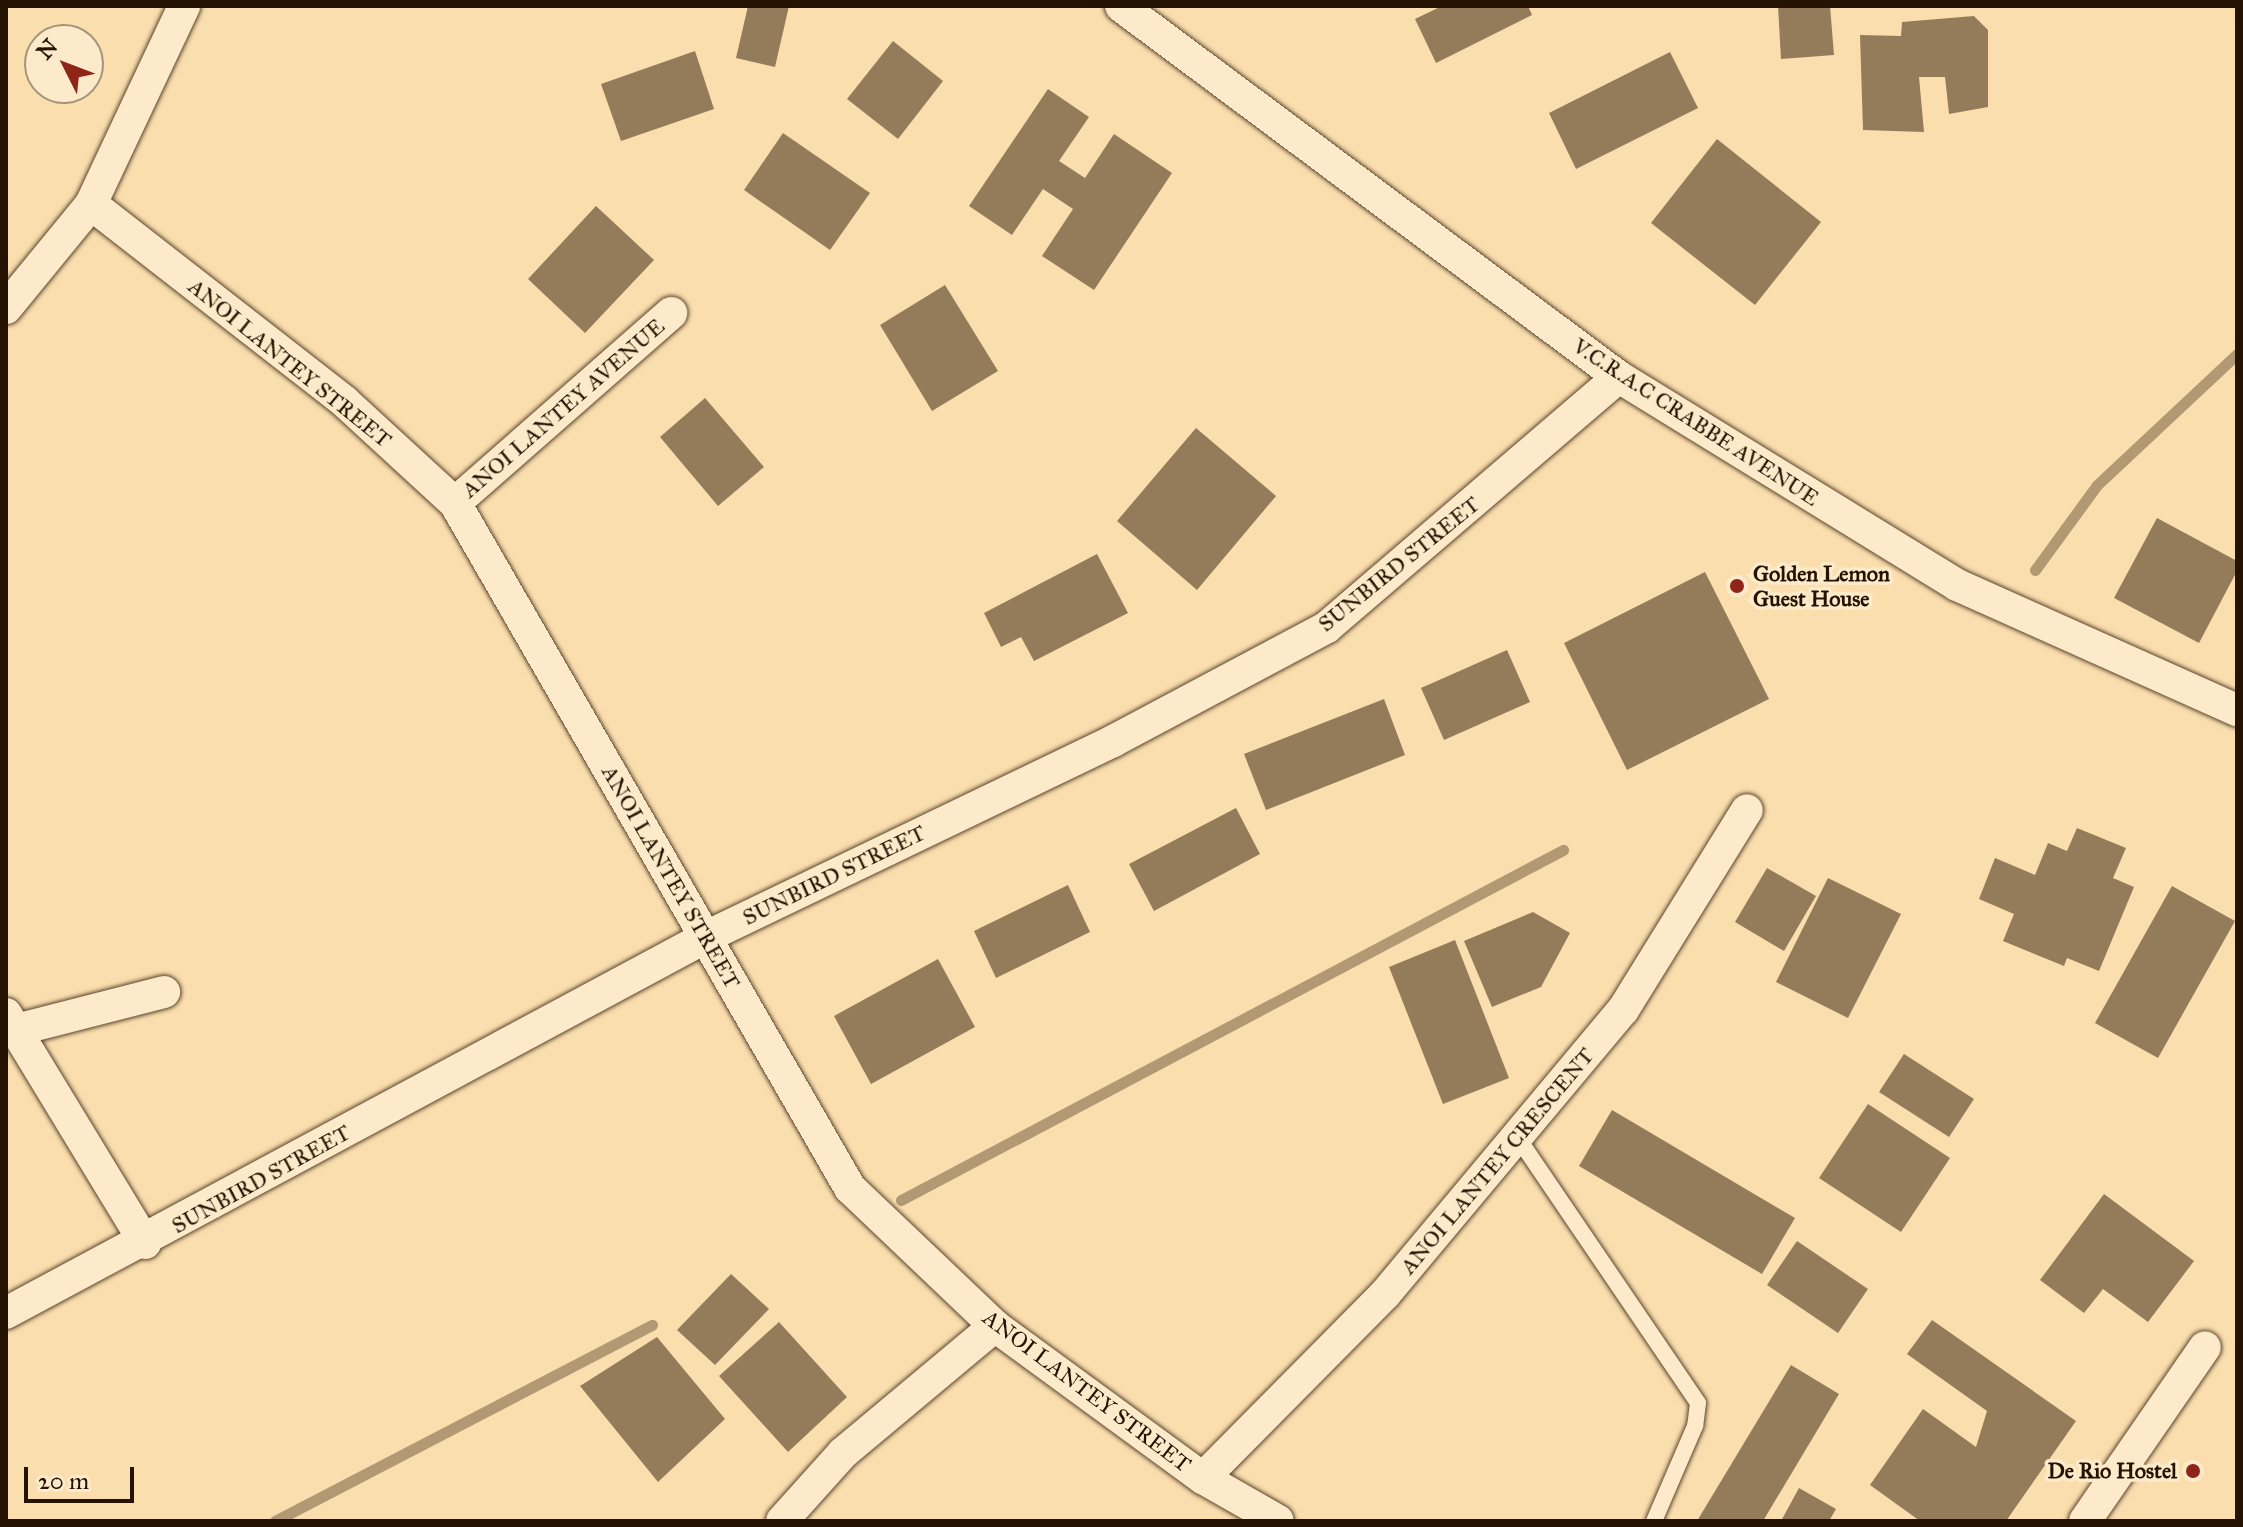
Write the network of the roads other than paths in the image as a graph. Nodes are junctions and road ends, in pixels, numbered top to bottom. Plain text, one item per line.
1 (184, 6) edge
2 (1124, 7) edge
3 (91, 204) junction
4 (6, 308) edge
5 (671, 313) dead end
6 (1619, 377) junction
7 (455, 503) junction
8 (2237, 710) edge
9 (1747, 810) dead end
10 (706, 937) junction
11 (164, 992) dead end
12 (11, 1022) edge
13 (1518, 1138) junction
14 (145, 1243) junction
15 (6, 1313) edge
16 (995, 1326) junction
17 (2205, 1347) dead end
18 (1203, 1478) junction
19 (782, 1521) edge
20 (1278, 1521) edge
21 (1654, 1521) edge
22 (2085, 1521) edge

1 - 3 street
2 - 6 street, V.C.R.A.C CRABBE AVENUE
3 - 4 street
3 - 7 street, ANOI LANTEY STREET
5 - 7 street, ANOI LANTEY AVENUE
6 - 8 street, V.C.R.A.C CRABBE AVENUE
6 - 10 street, SUNBIRD STREET
7 - 10 street, ANOI LANTEY STREET
9 - 13 street, ANOI LANTEY CRESCENT
10 - 14 street, SUNBIRD STREET
10 - 16 street, ANOI LANTEY STREET
11 - 12 street
12 - 14 street
13 - 18 street, ANOI LANTEY CRESCENT
13 - 21 lane
14 - 15 street, SUNBIRD STREET
16 - 18 street, ANOI LANTEY STREET
16 - 19 street
17 - 22 street
18 - 20 street, ANOI LANTEY STREET

